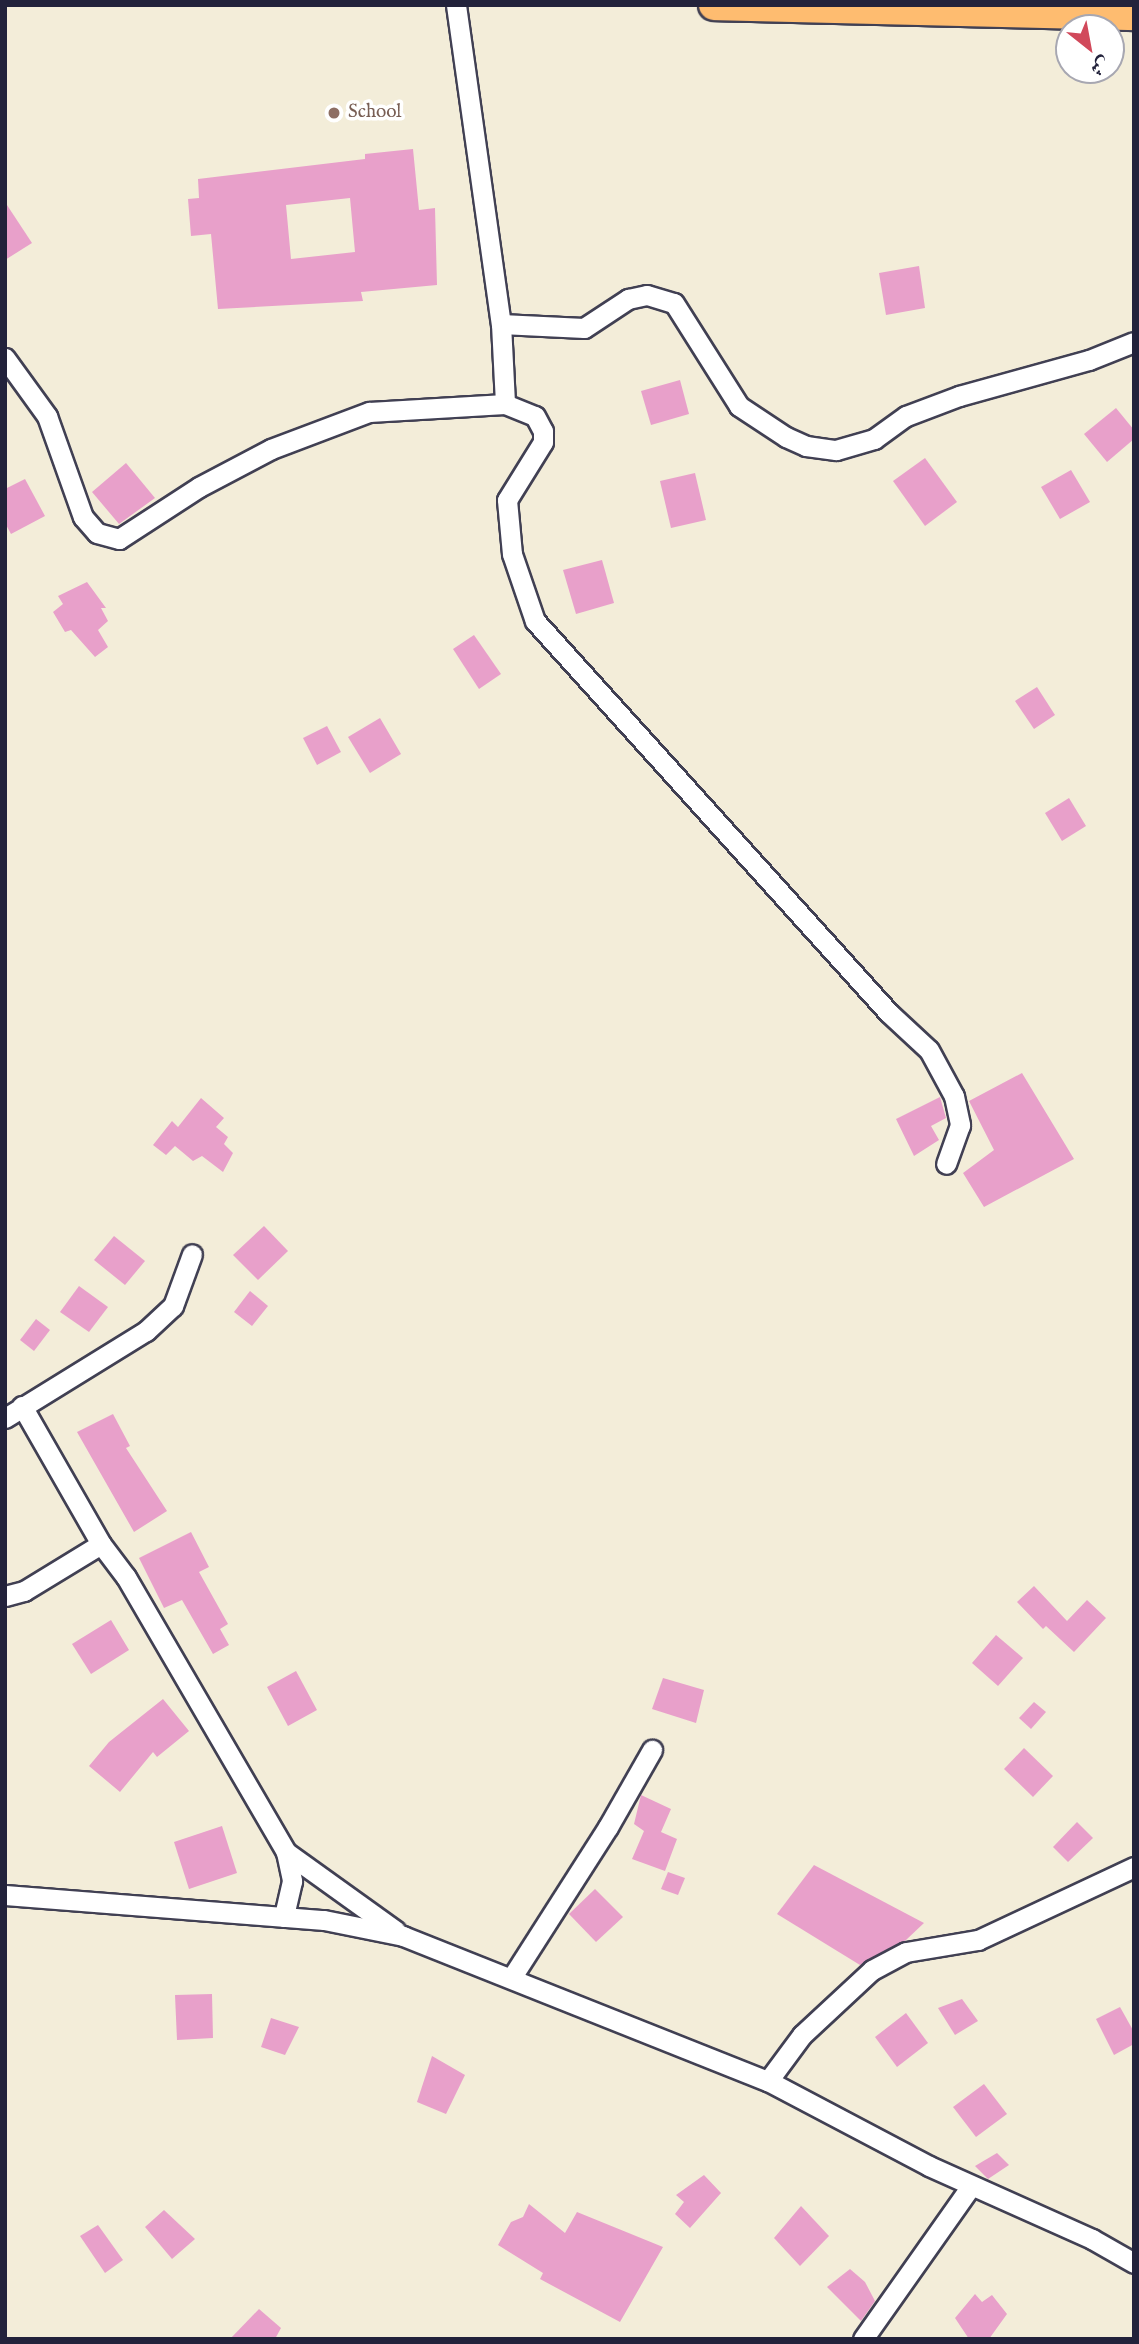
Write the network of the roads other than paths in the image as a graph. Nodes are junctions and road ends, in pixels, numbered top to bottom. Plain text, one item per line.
1 (456, 5) edge
2 (714, 5) edge
3 (939, 8) edge
4 (1134, 15) edge
5 (501, 324) junction
6 (1134, 342) edge
7 (5, 358) edge
8 (505, 404) junction
9 (946, 1164) dead end
10 (192, 1254) dead end
11 (22, 1406) junction
12 (5, 1418) edge
13 (101, 1544) junction
14 (5, 1596) edge
15 (652, 1750) dead end
16 (286, 1852) junction
17 (1134, 1867) edge
18 (5, 1895) edge
19 (284, 1917) junction
20 (403, 1936) junction
21 (512, 1977) junction
22 (768, 2081) junction
23 (971, 2186) junction
24 (1134, 2263) edge
25 (863, 2339) edge

1 - 5 street
2 - 3 main road
3 - 4 main road
5 - 6 street
5 - 8 street
7 - 8 street
8 - 9 street
10 - 11 street
11 - 12 street
11 - 13 street
13 - 14 street
13 - 16 street
15 - 21 street
16 - 19 street
16 - 20 street
17 - 22 street
18 - 19 street
19 - 20 street
20 - 21 street
21 - 22 street
22 - 23 street
23 - 24 street
23 - 25 street

